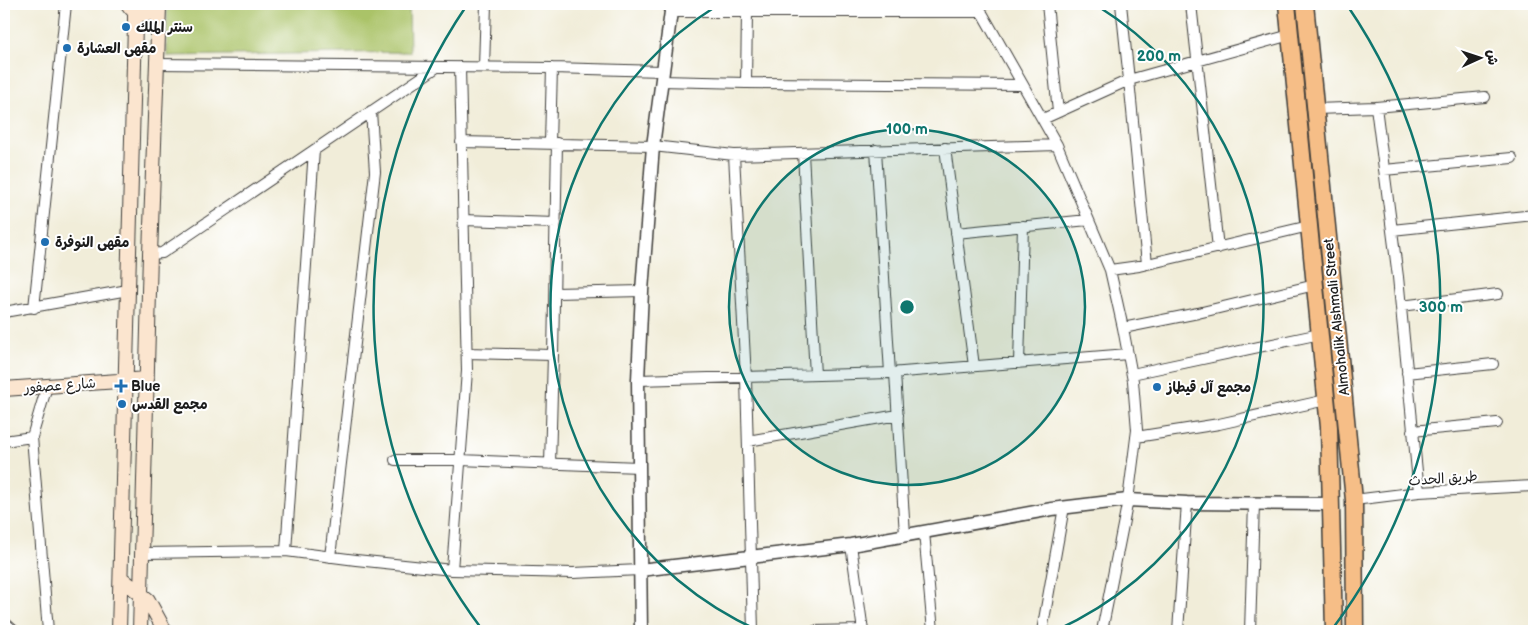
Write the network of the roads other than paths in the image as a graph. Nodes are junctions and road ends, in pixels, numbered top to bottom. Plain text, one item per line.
1 (66, 4) edge
2 (486, 4) edge
3 (1047, 4) edge
4 (1121, 4) edge
5 (1191, 4) edge
6 (1287, 4) edge
7 (1305, 4) edge
8 (160, 5) edge
9 (131, 8) edge
10 (671, 8) edge
11 (979, 8) edge
12 (747, 12) junction
13 (1290, 35) junction
14 (1197, 61) junction
15 (156, 64) junction
16 (437, 67) junction
17 (460, 67) junction
18 (484, 67) junction
19 (552, 68) junction
20 (662, 76) junction
21 (1129, 80) junction
22 (746, 83) junction
23 (1024, 85) junction
24 (1484, 97) dead end
25 (1376, 107) junction
26 (1315, 109) junction
27 (371, 111) junction
28 (1058, 112) junction
29 (1043, 119) junction
30 (461, 142) junction
31 (553, 143) junction
32 (1057, 145) junction
33 (653, 146) junction
34 (944, 148) junction
35 (314, 150) junction
36 (876, 150) junction
37 (803, 153) junction
38 (734, 155) junction
39 (1512, 158) dead end
40 (1384, 170) junction
41 (1534, 215) edge
42 (463, 220) junction
43 (1088, 220) junction
44 (556, 223) junction
45 (1023, 226) junction
46 (1309, 226) junction
47 (1392, 230) junction
48 (956, 233) junction
49 (1218, 248) junction
50 (150, 254) junction
51 (1147, 264) junction
52 (1110, 270) junction
53 (1315, 285) junction
54 (128, 290) junction
55 (642, 291) junction
56 (554, 293) junction
57 (1498, 294) dead end
58 (1401, 306) junction
59 (34, 308) junction
60 (4, 312) edge
61 (1123, 328) junction
62 (1320, 334) junction
63 (466, 353) junction
64 (1128, 354) junction
65 (554, 356) junction
66 (1019, 363) junction
67 (1493, 364) dead end
68 (974, 366) junction
69 (893, 373) junction
70 (1407, 373) junction
71 (1132, 374) junction
72 (815, 376) junction
73 (746, 378) junction
74 (147, 379) junction
75 (126, 380) junction
76 (638, 380) junction
77 (47, 386) junction
78 (4, 389) edge
79 (1326, 400) junction
80 (898, 415) junction
81 (1498, 423) dead end
82 (1412, 431) junction
83 (32, 437) junction
84 (1136, 437) junction
85 (4, 441) edge
86 (748, 441) junction
87 (395, 460) dead end
88 (460, 460) junction
89 (550, 464) junction
90 (639, 467) junction
91 (1534, 486) edge
92 (1419, 492) junction
93 (1128, 500) junction
94 (1354, 501) junction
95 (1188, 503) junction
96 (1254, 503) junction
97 (1331, 503) junction
98 (1064, 507) junction
99 (924, 532) junction
100 (905, 535) junction
101 (851, 545) junction
102 (286, 551) junction
103 (143, 553) junction
104 (752, 556) junction
105 (330, 557) junction
106 (452, 570) junction
107 (640, 570) junction
108 (121, 578) junction
109 (142, 595) junction
110 (4, 622) edge
111 (862, 630) edge
112 (14, 631) edge
113 (48, 631) edge
114 (119, 631) edge
115 (140, 631) edge
116 (166, 631) edge
117 (641, 631) edge
118 (753, 631) edge
119 (815, 631) edge
120 (933, 631) edge
121 (1042, 631) edge
122 (1102, 631) edge
123 (1178, 631) edge
124 (1250, 631) edge
125 (1334, 631) edge
126 (1355, 631) edge

1 - 59 street
2 - 18 street
3 - 28 street
4 - 21 street
5 - 14 street
6 - 13 highway, Almohalik Alshmali Street
7 - 26 highway, Almohalik Alshmali Street
8 - 9 main road
8 - 15 main road
9 - 54 main road
10 - 12 street
10 - 20 street
11 - 12 street
11 - 23 street
12 - 22 street
13 - 14 street
13 - 46 highway, Almohalik Alshmali Street
14 - 21 street
14 - 49 street
15 - 16 street
15 - 50 main road
16 - 17 street
16 - 27 street
17 - 18 street
17 - 30 street
18 - 19 street
19 - 20 street
19 - 31 street
20 - 22 street
20 - 33 street
21 - 28 street
21 - 51 street
22 - 23 street
23 - 29 street
24 - 25 street
25 - 26 street
25 - 40 street
26 - 94 highway, Almohalik Alshmali Street
27 - 35 street
27 - 105 street
28 - 29 street
29 - 32 street
30 - 31 street
30 - 42 street
31 - 33 street
31 - 44 street
32 - 34 street
32 - 43 street
33 - 38 street
33 - 55 street
34 - 36 street
34 - 48 street
35 - 50 street
35 - 102 street
36 - 37 street
36 - 69 street
37 - 38 street
37 - 72 street
38 - 73 street
39 - 40 street
40 - 47 street
41 - 47 street
42 - 44 street
42 - 63 street
43 - 45 street
43 - 52 street
44 - 56 street
45 - 48 street
45 - 66 street
46 - 49 street
46 - 53 highway, Almohalik Alshmali Street
47 - 58 street
48 - 68 street
49 - 51 street
50 - 74 main road
51 - 52 street
52 - 61 street
53 - 61 street
53 - 62 highway, Almohalik Alshmali Street
54 - 59 street
54 - 75 main road
55 - 56 street
55 - 76 street
56 - 65 street
57 - 58 street
58 - 70 street
59 - 60 street
61 - 64 street
62 - 71 street
62 - 79 highway, Almohalik Alshmali Street
63 - 65 street
63 - 88 street
64 - 66 street
64 - 71 street
65 - 89 street
66 - 68 street
67 - 70 street
68 - 69 street
69 - 72 street
69 - 80 street
70 - 82 street
71 - 84 street
72 - 73 street
73 - 76 street
73 - 86 street
74 - 75 main road, شارع عصفور
74 - 103 main road
75 - 77 main road, شارع عصفور
75 - 108 main road
76 - 90 street
77 - 78 main road, شارع عصفور
77 - 83 street
79 - 84 street
79 - 97 highway, Almohalik Alshmali Street
80 - 86 street
80 - 100 street
81 - 82 street
82 - 92 street
83 - 85 street
83 - 113 street
84 - 93 street
86 - 104 street
87 - 88 street
88 - 89 street
88 - 106 street
89 - 90 street
90 - 107 street
91 - 92 street, طريق الحدث
92 - 94 street, طريق الحدث
93 - 95 street
93 - 98 street
93 - 122 street
94 - 97 highway
94 - 97 highway
94 - 126 highway, Almohalik Alshmali Street
95 - 96 street
95 - 123 street
96 - 97 street
96 - 124 street
97 - 125 highway, Almohalik Alshmali Street
98 - 99 street
98 - 121 street
99 - 100 street
99 - 120 street
100 - 101 street
101 - 104 street
101 - 111 street
102 - 103 street
102 - 105 street
103 - 109 main road
104 - 107 street
104 - 118 street
105 - 106 street
106 - 107 street
107 - 117 street
108 - 109 main road
108 - 114 main road
109 - 115 main road
109 - 116 main road
110 - 112 street
111 - 119 street

